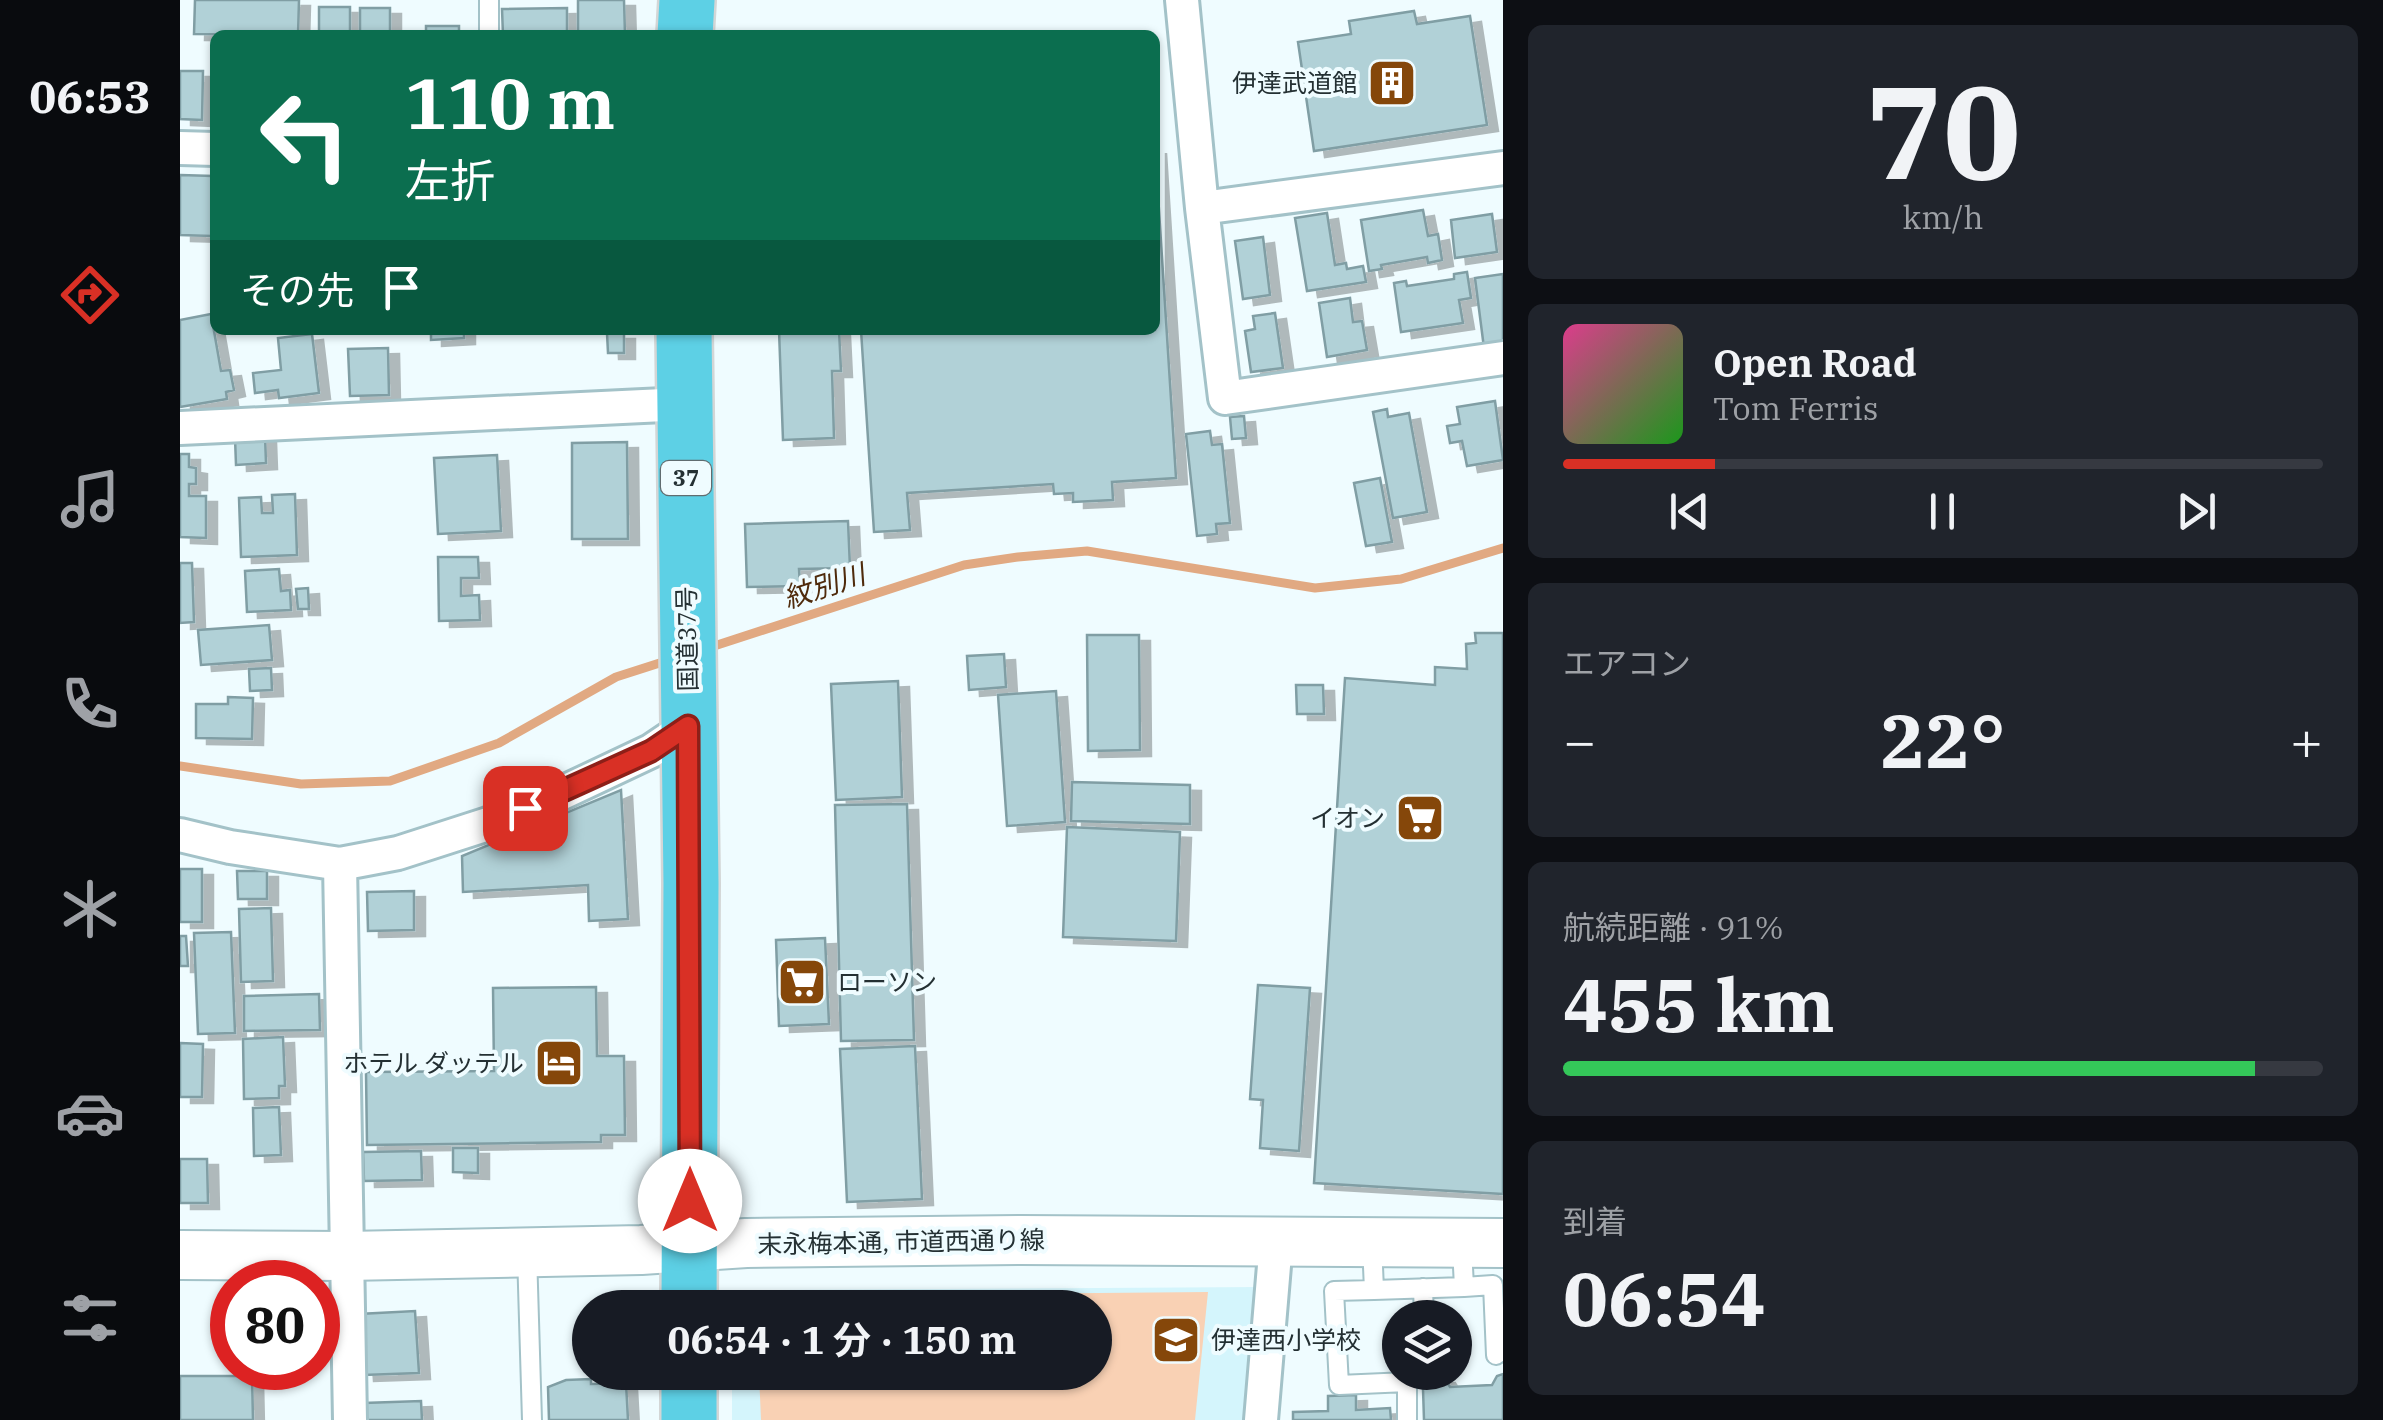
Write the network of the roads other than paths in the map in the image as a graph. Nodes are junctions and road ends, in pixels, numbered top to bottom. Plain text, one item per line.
1 (489, 0) edge
2 (686, 0) edge
3 (1182, 0) edge
4 (489, 30) edge
5 (685, 30) edge
6 (180, 148) edge
7 (210, 149) edge
8 (1503, 168) edge
9 (1202, 208) junction
10 (684, 335) edge
11 (1503, 358) edge
12 (685, 404) junction
13 (180, 428) edge
14 (688, 715) junction
15 (180, 836) edge
16 (340, 864) junction
17 (1276, 1242) junction
18 (1372, 1243) junction
19 (690, 1248) junction
20 (527, 1252) junction
21 (180, 1255) edge
22 (347, 1256) junction
23 (1476, 1257) edge
24 (1423, 1288) junction
25 (689, 1290) edge
26 (1374, 1290) junction
27 (1423, 1300) edge
28 (1496, 1355) dead end
29 (1382, 1380) edge
30 (689, 1390) edge
31 (1407, 1390) edge
32 (350, 1420) edge
33 (532, 1420) edge
34 (689, 1420) edge
35 (1261, 1420) edge
36 (1407, 1420) edge

1 - 4 lane
2 - 5 highway
3 - 9 street
6 - 7 street
8 - 9 street
9 - 11 street
10 - 12 highway, 国道37号 / 37
12 - 13 street
12 - 14 highway, 国道37号 / 37
14 - 16 street
14 - 19 highway, 国道37号 / 37
15 - 16 street
16 - 22 street
17 - 18 street, 末永梅本通, 市道西通り線
17 - 19 street, 末永梅本通, 市道西通り線
17 - 35 street
18 - 23 street, 末永梅本通, 市道西通り線
18 - 26 lane
19 - 20 street, 末永梅本通, 市道西通り線
19 - 25 highway, 国道37号 / 37
20 - 22 street, 末永梅本通, 市道西通り線
20 - 33 lane
21 - 22 street, 末永梅本通, 市道西通り線
22 - 32 street
23 - 24 lane
23 - 28 lane
24 - 26 lane
24 - 27 lane
26 - 29 lane
30 - 34 highway
31 - 36 lane

